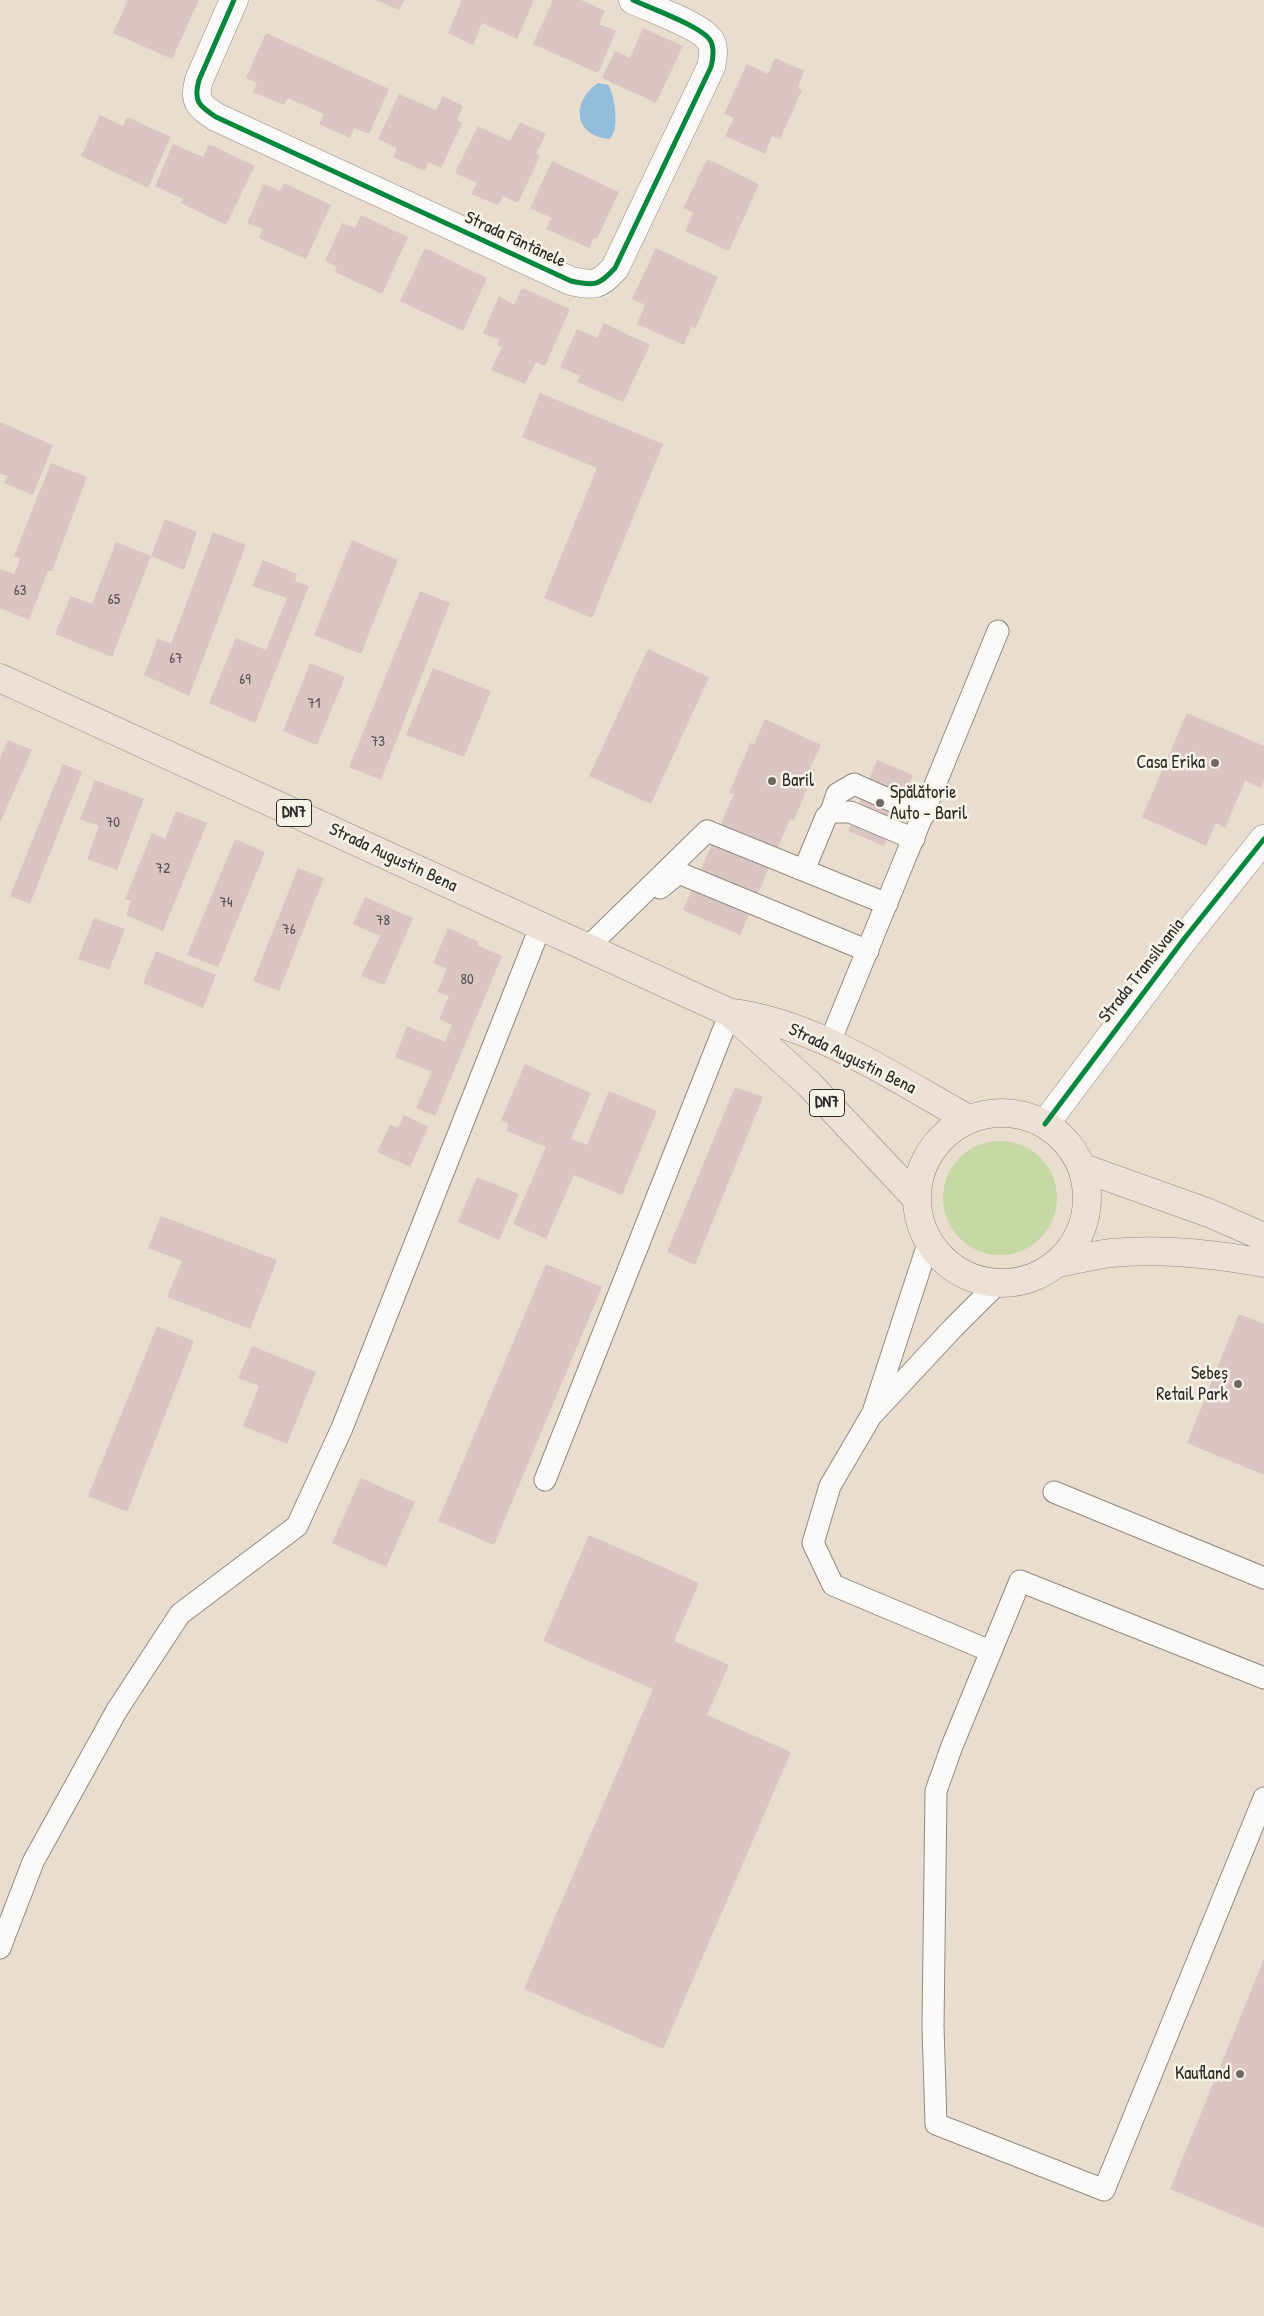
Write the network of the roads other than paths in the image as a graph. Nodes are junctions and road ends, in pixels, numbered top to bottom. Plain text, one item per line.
1 (234, 0) edge
2 (633, 0) edge
3 (998, 631) dead end
4 (0, 678) edge
5 (831, 812) junction
6 (924, 815) junction
7 (1264, 838) edge
8 (914, 839) junction
9 (804, 870) junction
10 (887, 904) junction
11 (542, 925) junction
12 (588, 947) junction
13 (868, 951) junction
14 (730, 1013) junction
15 (829, 1044) junction
16 (968, 1119) junction
17 (1045, 1124) junction
18 (1082, 1168) junction
19 (917, 1199) junction
20 (1264, 1237) edge
21 (929, 1241) junction
22 (1058, 1263) junction
23 (1264, 1264) edge
24 (998, 1283) junction
25 (871, 1416) junction
26 (545, 1480) dead end
27 (1054, 1492) dead end
28 (1264, 1578) edge
29 (990, 1651) junction
30 (1264, 1678) edge
31 (1264, 1798) edge
32 (0, 1948) edge

1 - 2 street, Strada Fântânele
3 - 6 lane
4 - 11 main road, Strada Augustin Bena / DN7
5 - 6 lane
5 - 8 lane
5 - 9 lane
6 - 8 lane
7 - 17 street, Strada Transilvania
8 - 10 lane
9 - 10 lane
9 - 12 lane
10 - 13 lane
11 - 12 main road, Strada Augustin Bena / DN7
11 - 32 lane
12 - 13 lane
12 - 14 main road, Strada Augustin Bena / DN7
13 - 15 lane
14 - 15 main road, Strada Augustin Bena / DN7
14 - 19 main road, Strada Augustin Bena / DN7
14 - 26 lane
15 - 16 main road, Strada Augustin Bena / DN7
16 - 17 main road
16 - 19 main road
17 - 18 main road
18 - 20 main road
18 - 22 main road
19 - 21 main road
21 - 24 main road
21 - 25 lane
22 - 23 main road
22 - 24 main road
24 - 25 lane
25 - 29 lane
27 - 28 lane
29 - 30 lane
29 - 31 lane

